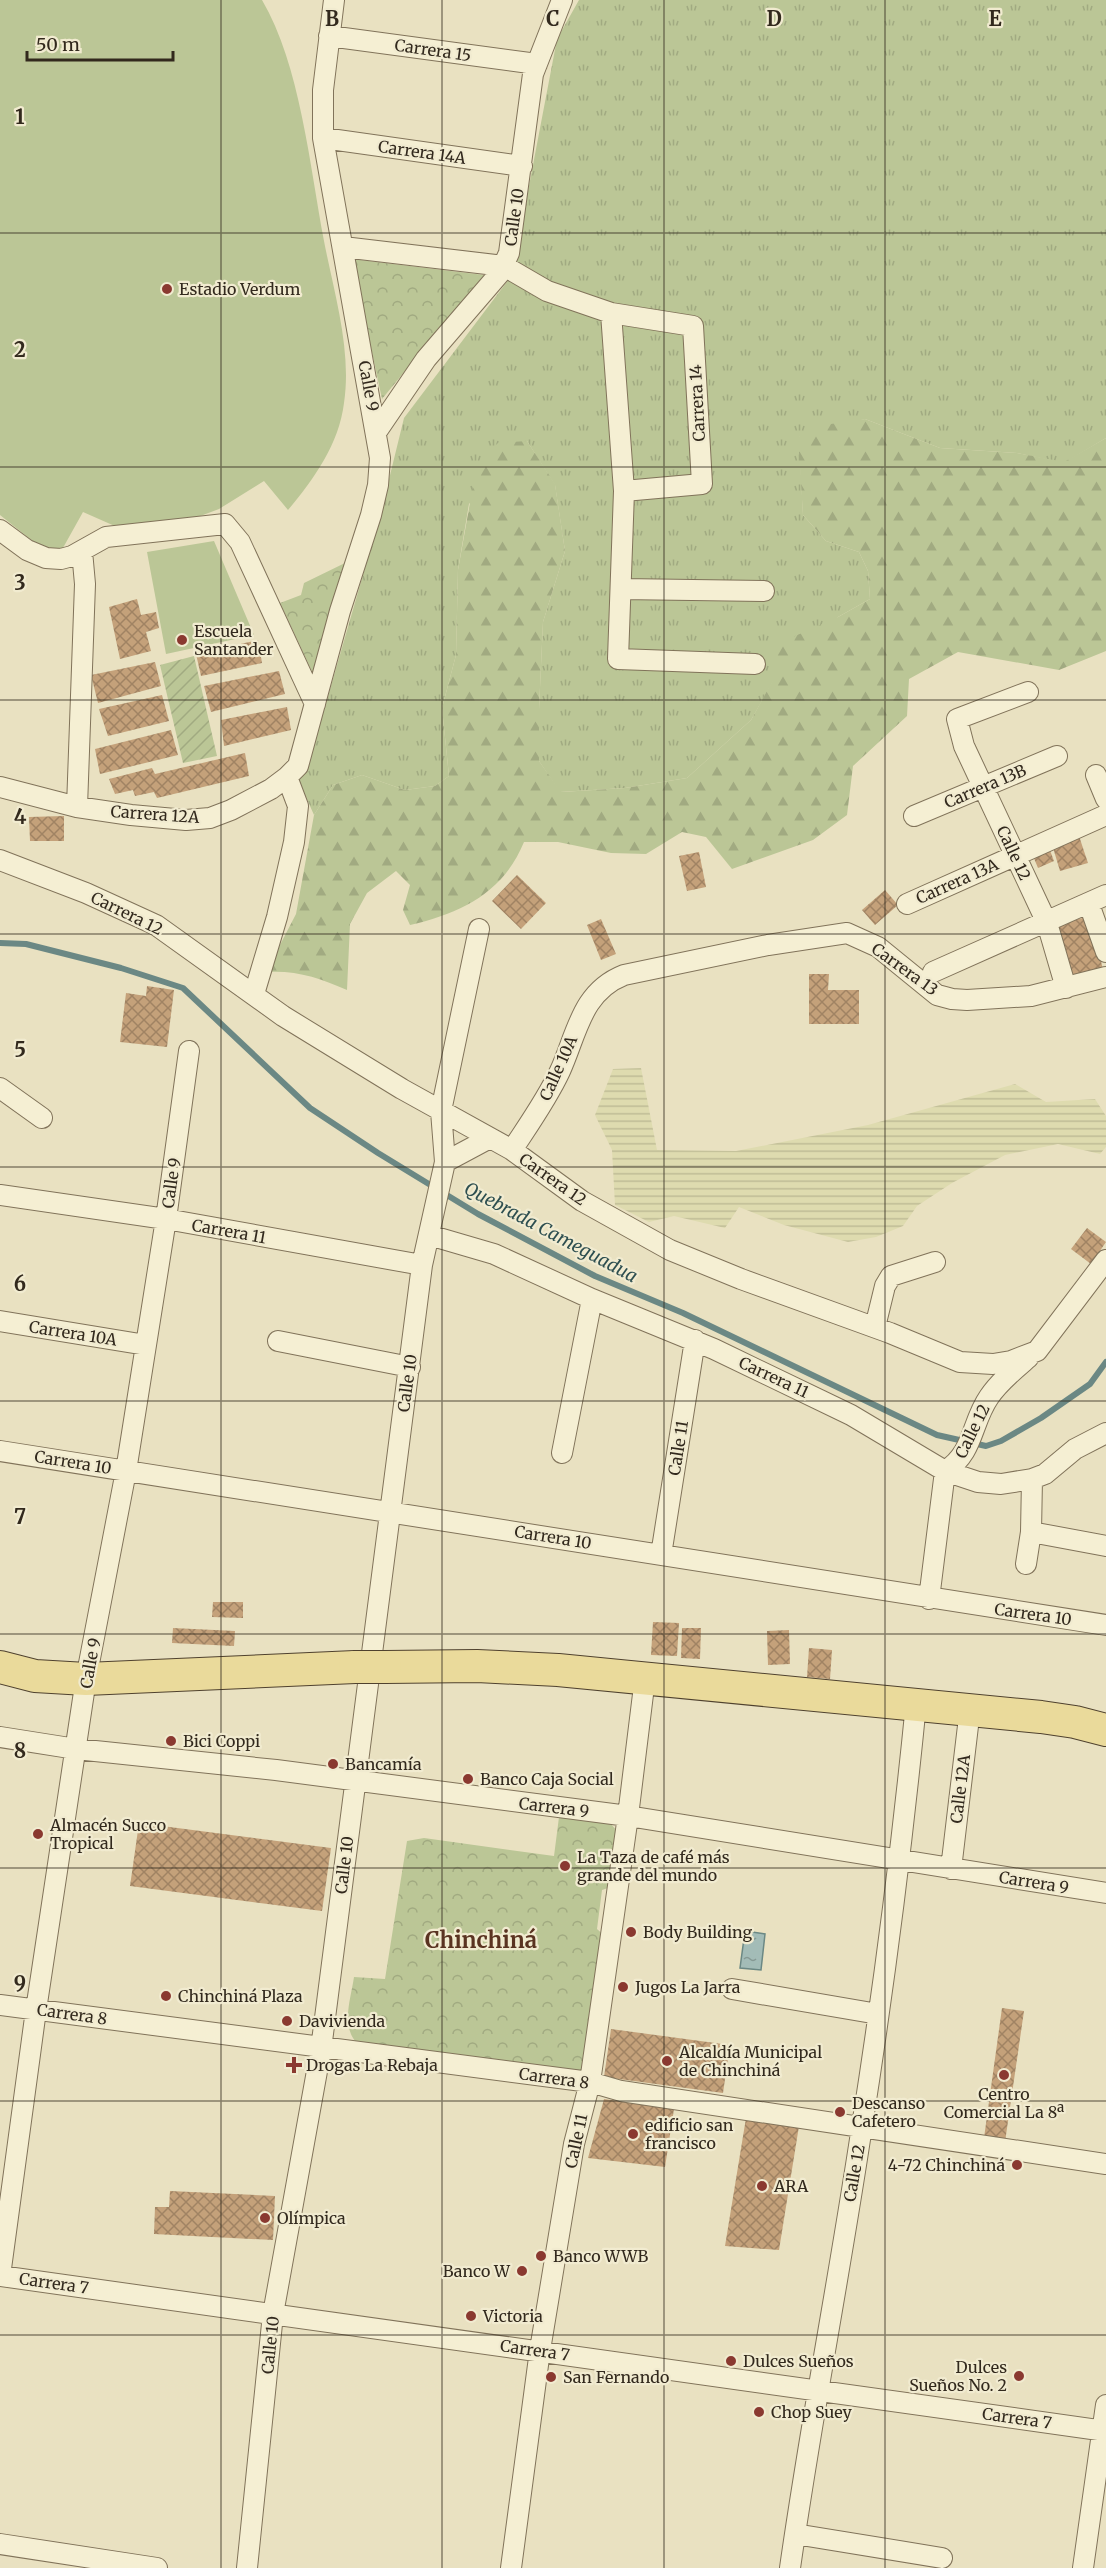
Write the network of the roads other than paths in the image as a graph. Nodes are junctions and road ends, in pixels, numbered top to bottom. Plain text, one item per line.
1 (334, 0) edge
2 (562, 0) edge
3 (329, 36) junction
4 (537, 64) junction
5 (323, 138) junction
6 (522, 166) junction
7 (343, 247) junction
8 (504, 266) junction
9 (611, 313) junction
10 (377, 431) junction
11 (624, 491) junction
12 (0, 530) edge
13 (82, 551) junction
14 (621, 589) junction
15 (764, 591) dead end
16 (755, 664) dead end
17 (1028, 692) dead end
18 (315, 704) junction
19 (1057, 756) dead end
20 (292, 771) junction
21 (1096, 776) dead end
22 (0, 787) edge
23 (983, 787) junction
24 (1106, 799) edge
25 (77, 807) junction
26 (1106, 815) edge
27 (914, 816) dead end
28 (1014, 856) junction
29 (0, 860) edge
30 (1098, 899) edge
31 (907, 904) dead end
32 (1047, 923) junction
33 (478, 929) dead end
34 (1106, 952) edge
35 (933, 972) dead end
36 (1106, 977) edge
37 (602, 986) joint
38 (1066, 988) junction
39 (254, 994) junction
40 (189, 1050) dead end
41 (0, 1088) edge
42 (441, 1111) junction
43 (42, 1118) dead end
44 (488, 1139) junction
45 (512, 1150) junction
46 (443, 1170) junction
47 (0, 1195) edge
48 (166, 1219) junction
49 (429, 1235) junction
50 (1106, 1260) edge
51 (935, 1262) dead end
52 (422, 1265) junction
53 (592, 1299) junction
54 (0, 1321) edge
55 (875, 1327) junction
56 (695, 1340) junction
57 (278, 1341) dead end
58 (146, 1345) junction
59 (1037, 1351) junction
60 (410, 1367) junction
61 (1106, 1433) edge
62 (0, 1451) edge
63 (562, 1453) dead end
64 (952, 1467) junction
65 (126, 1471) junction
66 (1032, 1479) junction
67 (389, 1511) junction
68 (1031, 1533) junction
69 (1106, 1546) edge
70 (661, 1555) junction
71 (1026, 1564) dead end
72 (929, 1599) junction
73 (1106, 1625) edge
74 (0, 1667) edge
75 (645, 1678) junction
76 (86, 1679) junction
77 (916, 1704) junction
78 (970, 1709) junction
79 (1106, 1730) edge
80 (0, 1737) edge
81 (76, 1749) junction
82 (354, 1780) junction
83 (628, 1816) junction
84 (900, 1862) junction
85 (951, 1869) junction
86 (1106, 1893) edge
87 (732, 1989) dead end
88 (0, 2005) edge
89 (36, 2010) junction
90 (878, 2014) junction
91 (321, 2049) junction
92 (590, 2082) junction
93 (862, 2127) junction
94 (1106, 2164) edge
95 (0, 2276) edge
96 (273, 2314) junction
97 (540, 2350) junction
98 (817, 2389) junction
99 (1106, 2405) edge
100 (1105, 2431) edge
101 (795, 2534) junction
102 (0, 2544) edge
103 (942, 2558) dead end
104 (157, 2568) edge
105 (247, 2568) edge
106 (512, 2568) edge
107 (790, 2568) edge
108 (1083, 2568) edge

1 - 3 street, Calle 9
2 - 4 street, Calle 10
3 - 4 street, Carrera 15
3 - 5 street, Calle 9
4 - 6 street, Calle 10
5 - 6 street, Carrera 14A
5 - 7 street, Calle 9
6 - 8 street, Calle 10
7 - 8 street, Carrera 14
7 - 10 street, Calle 9
8 - 9 street, Carrera 14
8 - 10 street, Calle 10
9 - 11 street
9 - 11 street, Carrera 14
10 - 18 street, Calle 9
11 - 14 street
12 - 13 street
13 - 18 street
13 - 25 street
14 - 15 street
14 - 16 street
17 - 23 street, Calle 12
18 - 20 street, Calle 9
19 - 23 street, Carrera 13B
20 - 25 street, Carrera 12A
20 - 39 street
21 - 24 street
22 - 25 street, Carrera 12A
23 - 27 street, Carrera 13B
23 - 28 street, Calle 12
26 - 28 street, Carrera 13A
28 - 31 street, Carrera 13A
28 - 32 street, Calle 12
29 - 39 street, Carrera 12
30 - 32 street, Carrera 13
30 - 34 street
32 - 35 street, Carrera 13
32 - 38 street, Calle 12
33 - 42 street, Calle 10
36 - 38 street, Carrera 13
37 - 38 street, Carrera 13
37 - 45 street, Calle 10A
39 - 42 street, Carrera 12
40 - 48 street, Calle 9
41 - 43 street
42 - 44 street, Carrera 12
42 - 46 street, Calle 10
44 - 45 street, Carrera 12
44 - 46 street
45 - 55 street, Carrera 12
46 - 49 street, Calle 10
47 - 48 street, Carrera 11
48 - 52 street, Carrera 11
48 - 58 street, Calle 9
49 - 52 street, Calle 10
49 - 53 street, Carrera 11
50 - 59 street
51 - 55 street
52 - 60 street, Calle 10
53 - 56 street, Carrera 11
53 - 63 street
54 - 58 street, Carrera 10A
55 - 59 street, Carrera 12
56 - 64 street, Carrera 11
56 - 70 street, Calle 11
57 - 60 street
58 - 65 street, Calle 9
59 - 64 street, Calle 12
60 - 67 street, Calle 10
61 - 66 street, Carrera 11
62 - 65 street, Carrera 10
64 - 66 street, Carrera 11
64 - 72 street, Calle 12
65 - 67 street, Carrera 10
65 - 76 street, Calle 9
66 - 68 street
67 - 70 street, Carrera 10
67 - 82 street, Calle 10
68 - 69 street
68 - 71 street
70 - 72 street, Carrera 10
72 - 73 street, Carrera 10
74 - 76 main road
75 - 76 main road
75 - 77 main road
75 - 83 street, Calle 11
76 - 81 street, Calle 9
77 - 78 main road
77 - 84 street, Calle 12
78 - 79 main road
78 - 85 street, Calle 12A
80 - 81 street, Carrera 9
81 - 82 street, Carrera 9
81 - 89 street, Calle 9
82 - 83 street, Carrera 9
82 - 91 street, Calle 10
83 - 84 street, Carrera 9
83 - 92 street, Calle 11
84 - 85 street, Carrera 9
84 - 90 street, Calle 12
85 - 86 street, Carrera 9
87 - 90 street
88 - 89 street, Carrera 8
89 - 91 street, Carrera 8
89 - 95 street, Calle 9
90 - 93 street, Calle 12
91 - 92 street, Carrera 8
91 - 96 street, Calle 10
92 - 93 street, Carrera 8
92 - 97 street, Calle 11
93 - 94 street, Carrera 8
93 - 98 street, Calle 12
95 - 96 street, Carrera 7
96 - 97 street, Carrera 7
96 - 105 street, Calle 10
97 - 98 street, Carrera 7
97 - 106 street, Calle 11
98 - 100 street, Carrera 7
98 - 101 street, Calle 12
99 - 100 street
100 - 108 street
101 - 103 street
101 - 107 street, Calle 12
102 - 104 street

